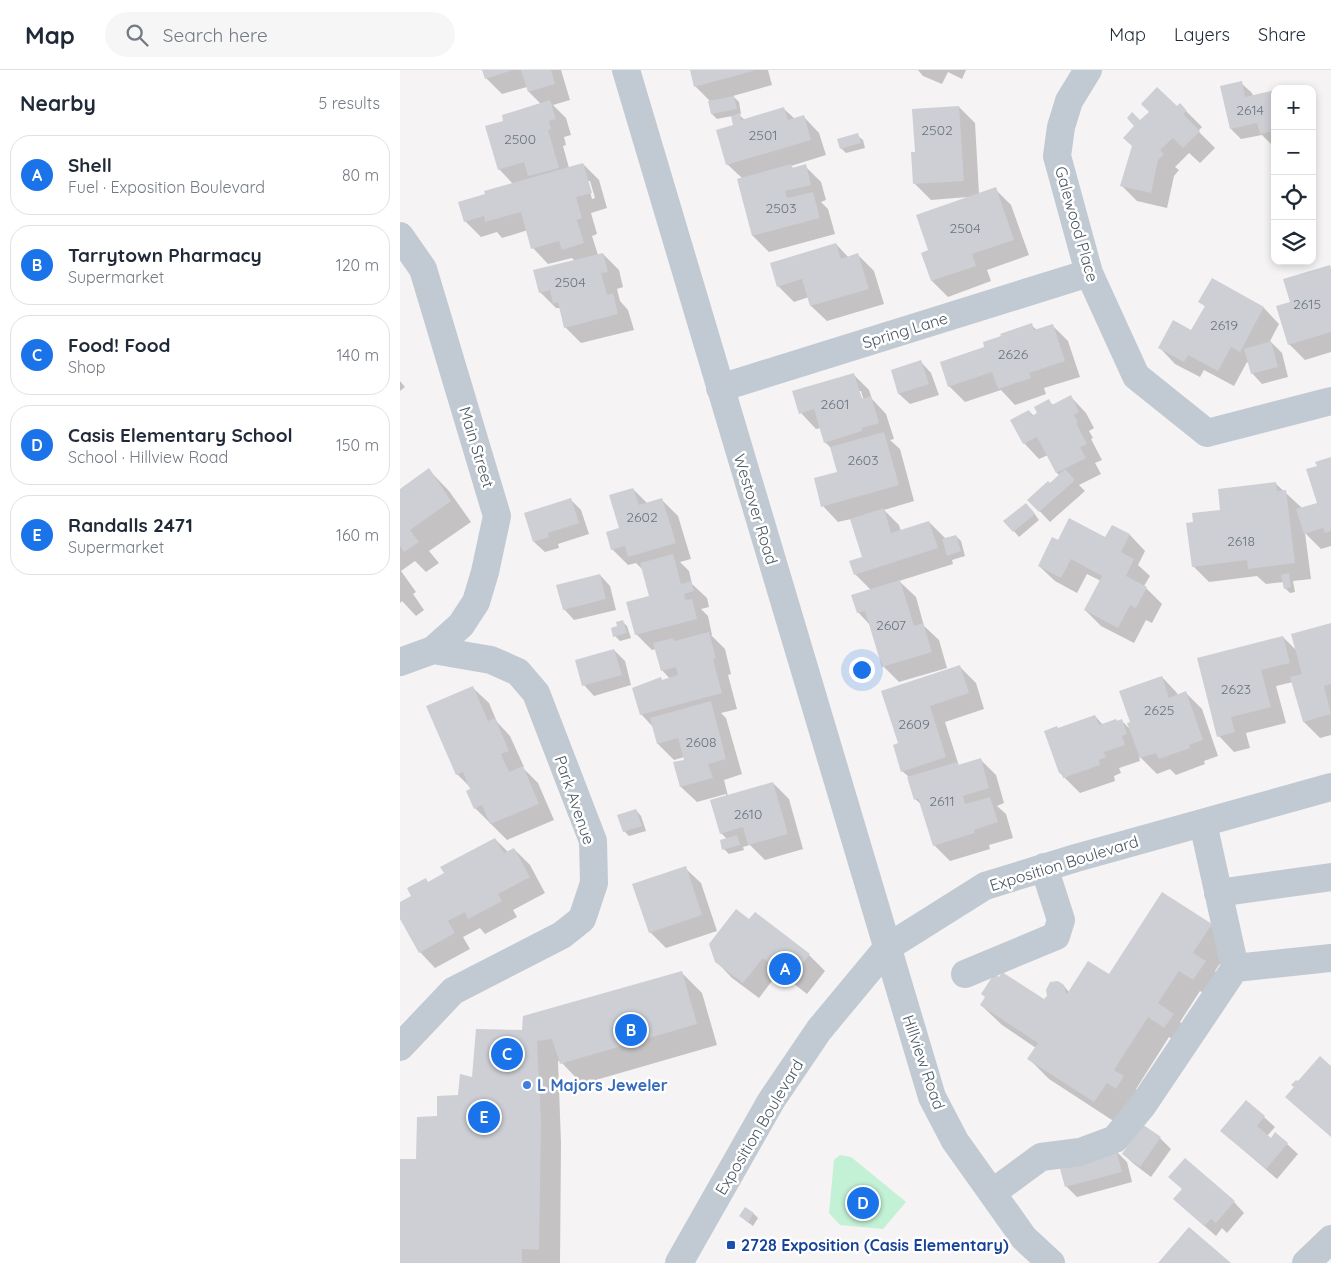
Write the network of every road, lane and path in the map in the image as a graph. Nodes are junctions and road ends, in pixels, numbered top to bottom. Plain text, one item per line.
1 (626, 70) edge
2 (1088, 70) edge
3 (400, 236) edge
4 (1089, 273) junction
5 (720, 388) junction
6 (1331, 401) edge
7 (433, 650) junction
8 (400, 662) edge
9 (1331, 786) edge
10 (1203, 822) junction
11 (1044, 868) junction
12 (1331, 876) edge
13 (1218, 893) junction
14 (888, 947) junction
15 (1331, 958) edge
16 (1235, 968) junction
17 (965, 974) dead end
18 (400, 1047) edge
19 (992, 1193) junction
20 (1331, 1239) edge
21 (679, 1263) edge
22 (1051, 1263) edge
23 (1306, 1263) edge

1 - 5 street, Westover Road
2 - 4 street, Galewood Place
3 - 7 street, Main Street
4 - 5 street, Spring Lane
4 - 6 street, Galewood Place
5 - 14 street, Westover Road
7 - 8 street
7 - 18 street, Park Avenue
9 - 10 street, Exposition Boulevard
10 - 11 street, Exposition Boulevard
10 - 13 street
11 - 14 street, Exposition Boulevard
11 - 17 street
12 - 13 street
13 - 16 street
14 - 19 street, Hillview Road
14 - 21 street, Exposition Boulevard
15 - 16 street
16 - 19 street
19 - 22 street, Hillview Road
20 - 23 street

